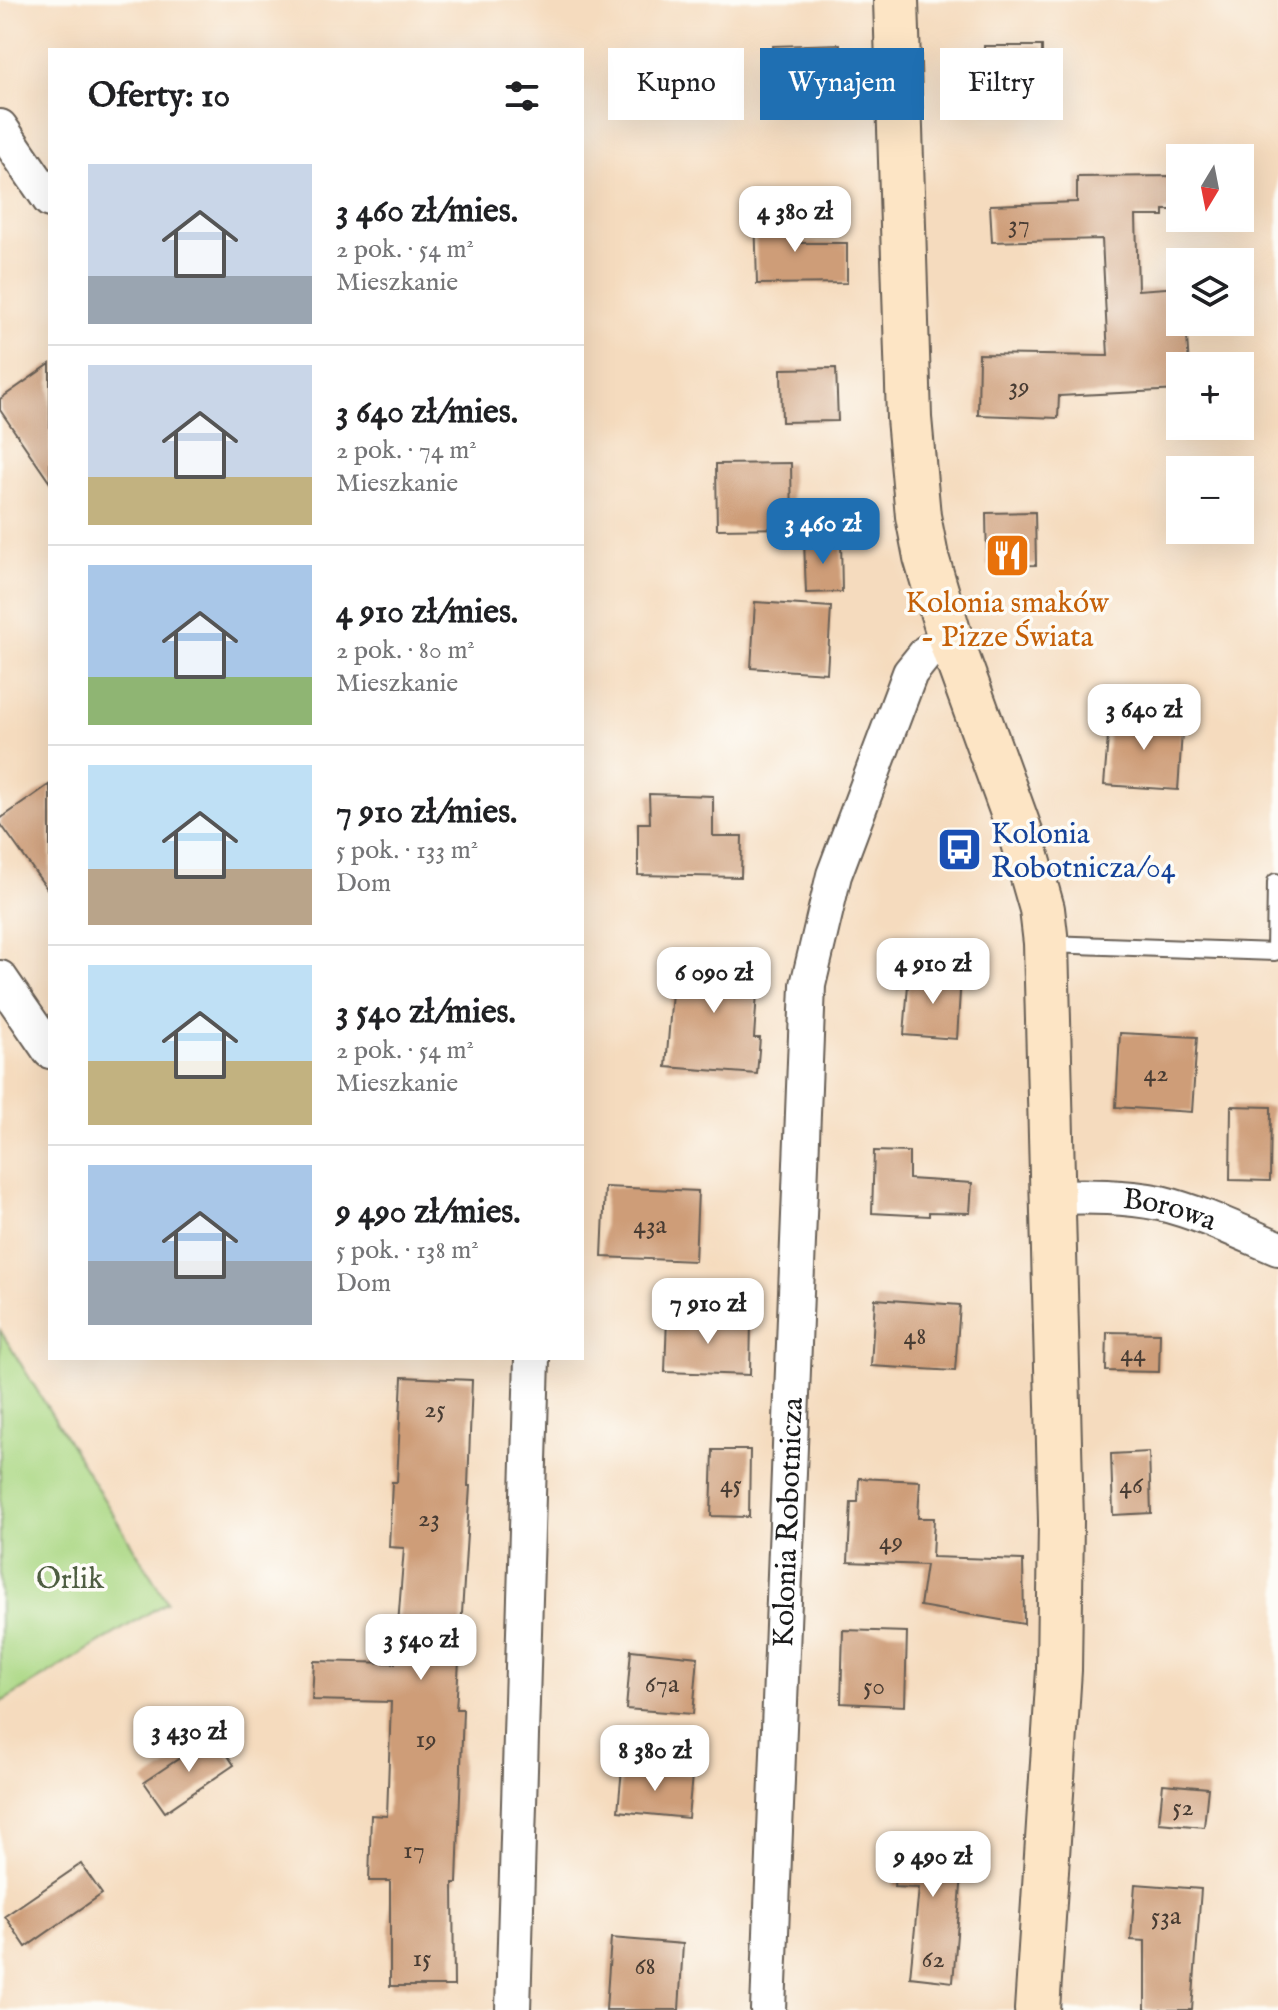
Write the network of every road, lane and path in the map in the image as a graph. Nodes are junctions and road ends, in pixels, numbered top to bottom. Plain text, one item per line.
1 (896, 0) edge
2 (0, 127) edge
3 (48, 197) edge
4 (951, 641) junction
5 (1276, 882) edge
6 (1046, 943) junction
7 (0, 978) edge
8 (48, 1048) edge
9 (1053, 1197) junction
10 (1278, 1248) edge
11 (532, 1360) edge
12 (513, 2010) edge
13 (768, 2010) edge
14 (1037, 2010) edge

1 - 4 street
2 - 3 street
4 - 6 street
4 - 13 street, Kolonia Robotnicza
5 - 6 lane
6 - 9 street
7 - 8 street
9 - 10 street, Borowa
9 - 14 street
11 - 12 street

